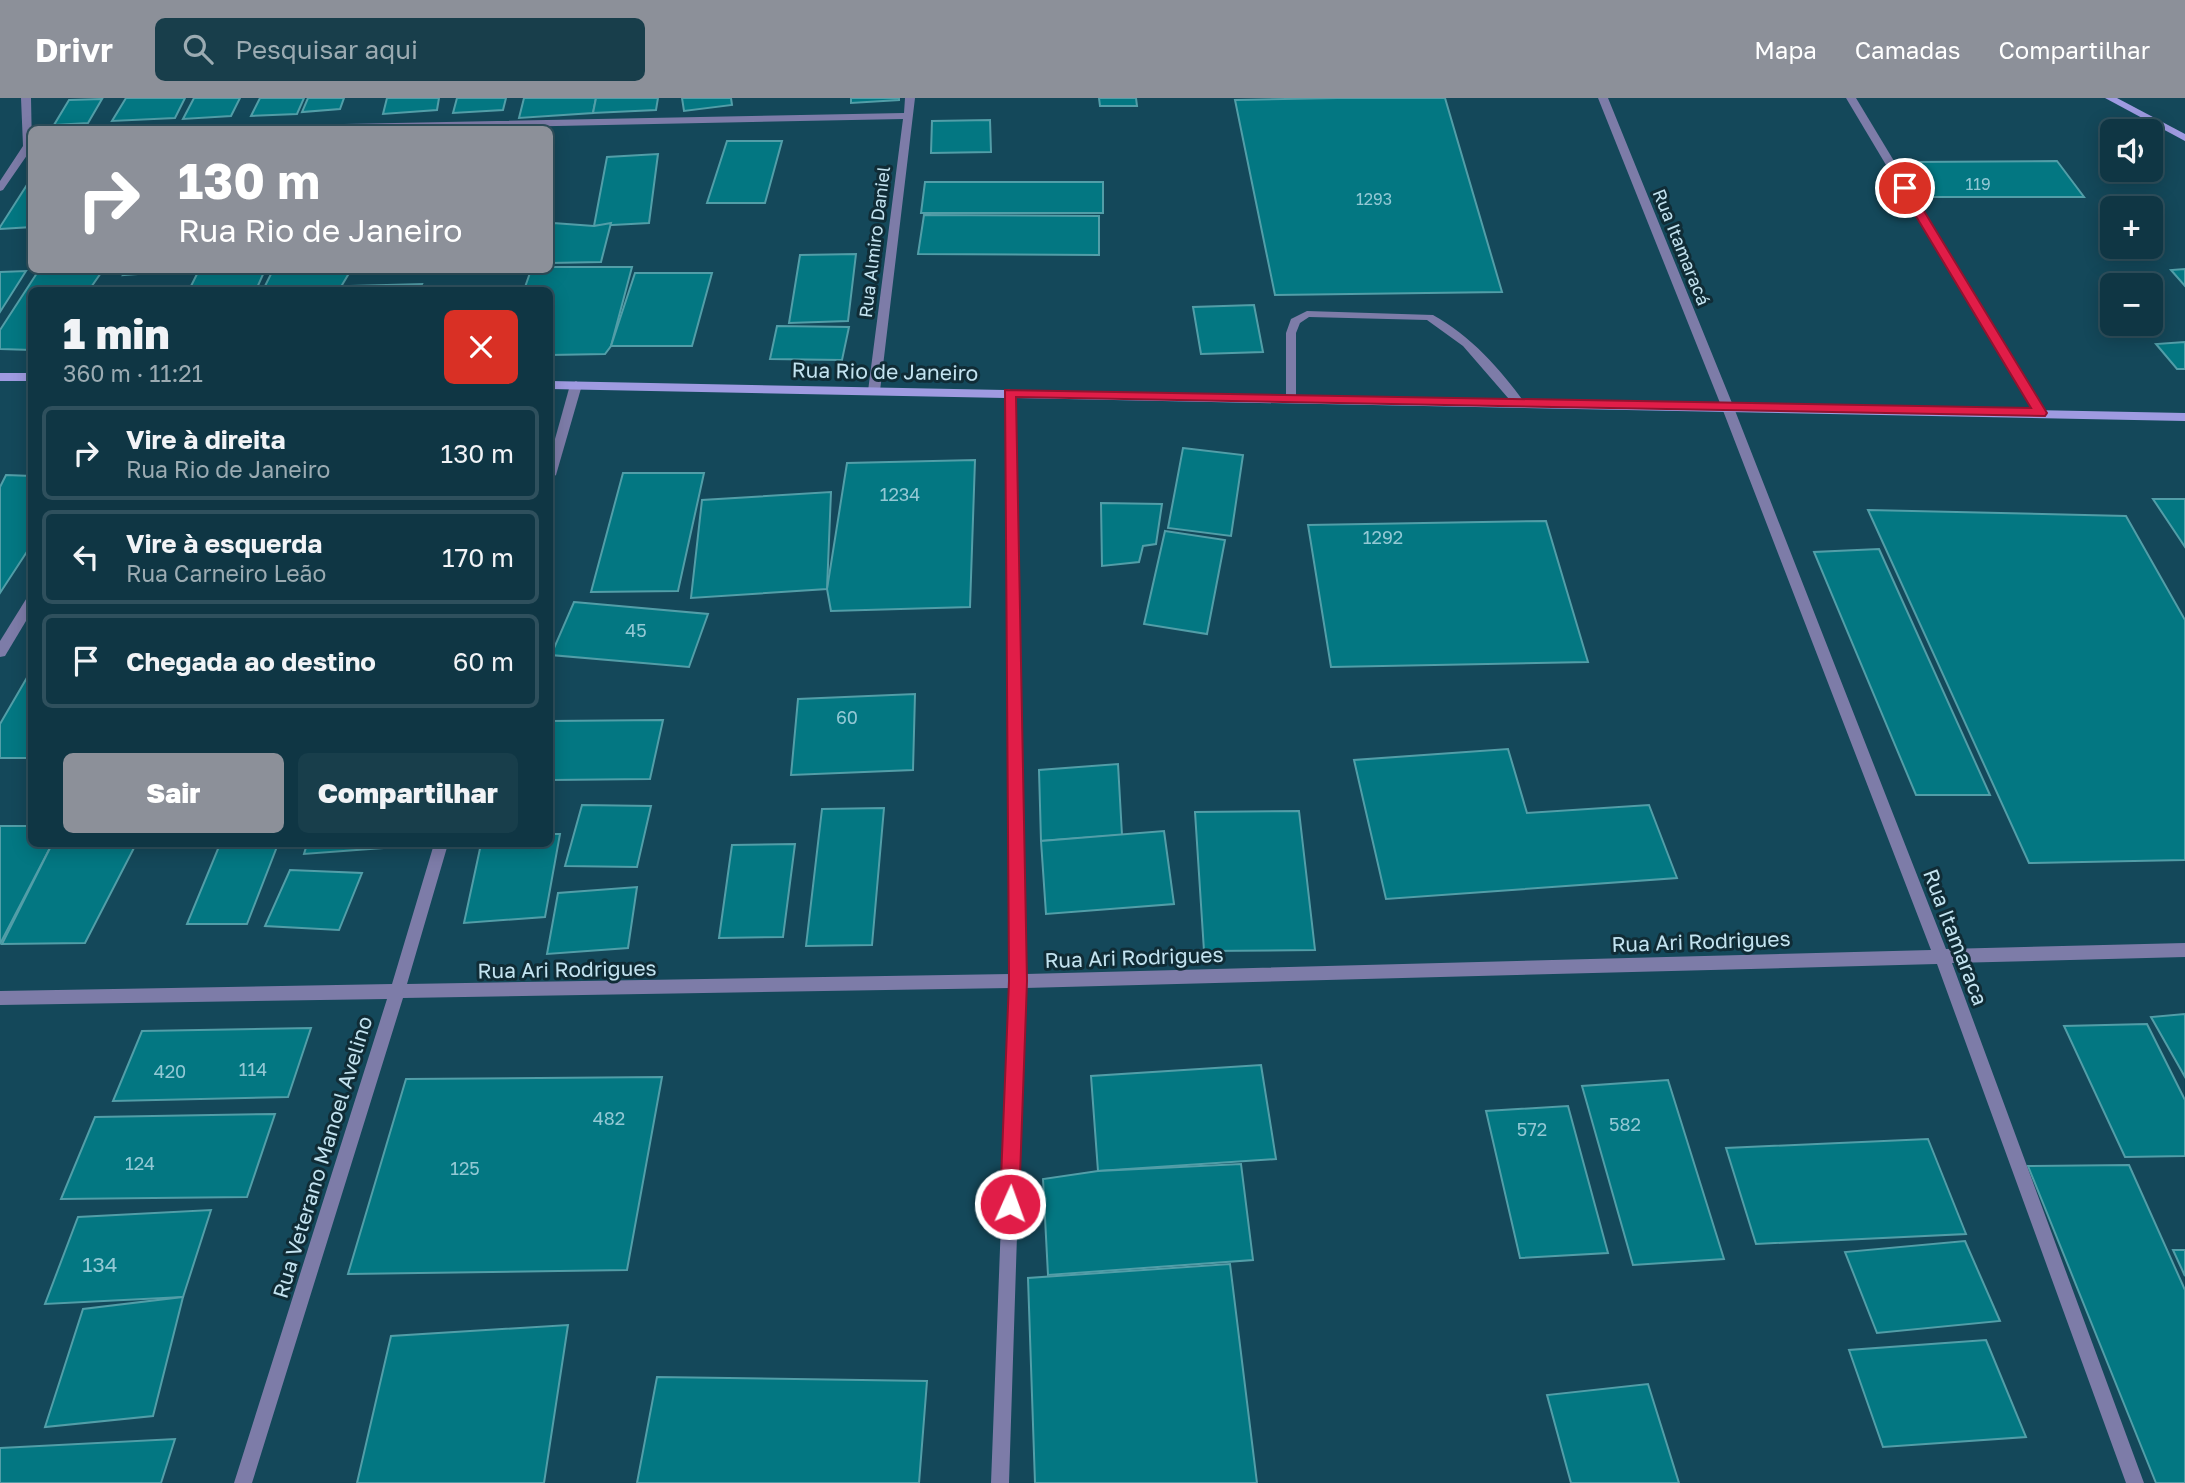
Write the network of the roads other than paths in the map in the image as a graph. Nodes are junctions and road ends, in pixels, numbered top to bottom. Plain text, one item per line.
1 (26, 98) edge
2 (909, 98) edge
3 (1603, 98) edge
4 (1851, 98) edge
5 (2110, 98) edge
6 (906, 116) junction
7 (28, 126) edge
8 (395, 126) edge
9 (2185, 138) edge
10 (28, 148) edge
11 (0, 188) edge
12 (0, 377) edge
13 (28, 377) edge
14 (553, 385) edge
15 (576, 385) junction
16 (874, 391) junction
17 (1009, 393) junction
18 (1290, 398) junction
19 (1519, 403) junction
20 (1728, 408) junction
21 (2040, 413) junction
22 (2185, 417) edge
23 (553, 465) edge
24 (28, 606) edge
25 (0, 652) edge
26 (440, 847) edge
27 (2185, 950) edge
28 (1941, 955) junction
29 (1018, 981) junction
30 (397, 993) junction
31 (0, 998) edge
32 (243, 1483) edge
33 (1000, 1483) edge
34 (2135, 1483) edge

1 - 7 street
2 - 6 street, Rua Almiro Daniel
3 - 20 street, Rua Itamaracá
4 - 21 street
5 - 9 main road
6 - 8 street
6 - 16 street, Rua Almiro Daniel
10 - 11 street
12 - 13 main road
14 - 15 main road, Rua Rio de Janeiro
15 - 16 main road, Rua Rio de Janeiro
15 - 23 street
16 - 17 main road, Rua Rio de Janeiro
17 - 18 main road, Rua Rio de Janeiro
17 - 29 street
18 - 19 main road, Rua Rio de Janeiro
18 - 19 street
19 - 20 main road, Rua Rio de Janeiro
20 - 21 main road, Rua Rio de Janeiro
20 - 28 street, Rua Itamaraca
21 - 22 main road, Rua Rio de Janeiro
24 - 25 street
26 - 30 street, Rua Veterano Manoel Avelino
27 - 28 street, Rua Ari Rodrigues
28 - 29 street, Rua Ari Rodrigues
28 - 34 street, Rua Itamaraca
29 - 30 street, Rua Ari Rodrigues
29 - 33 street
30 - 31 street, Rua Ari Rodrigues
30 - 32 street, Rua Veterano Manoel Avelino

